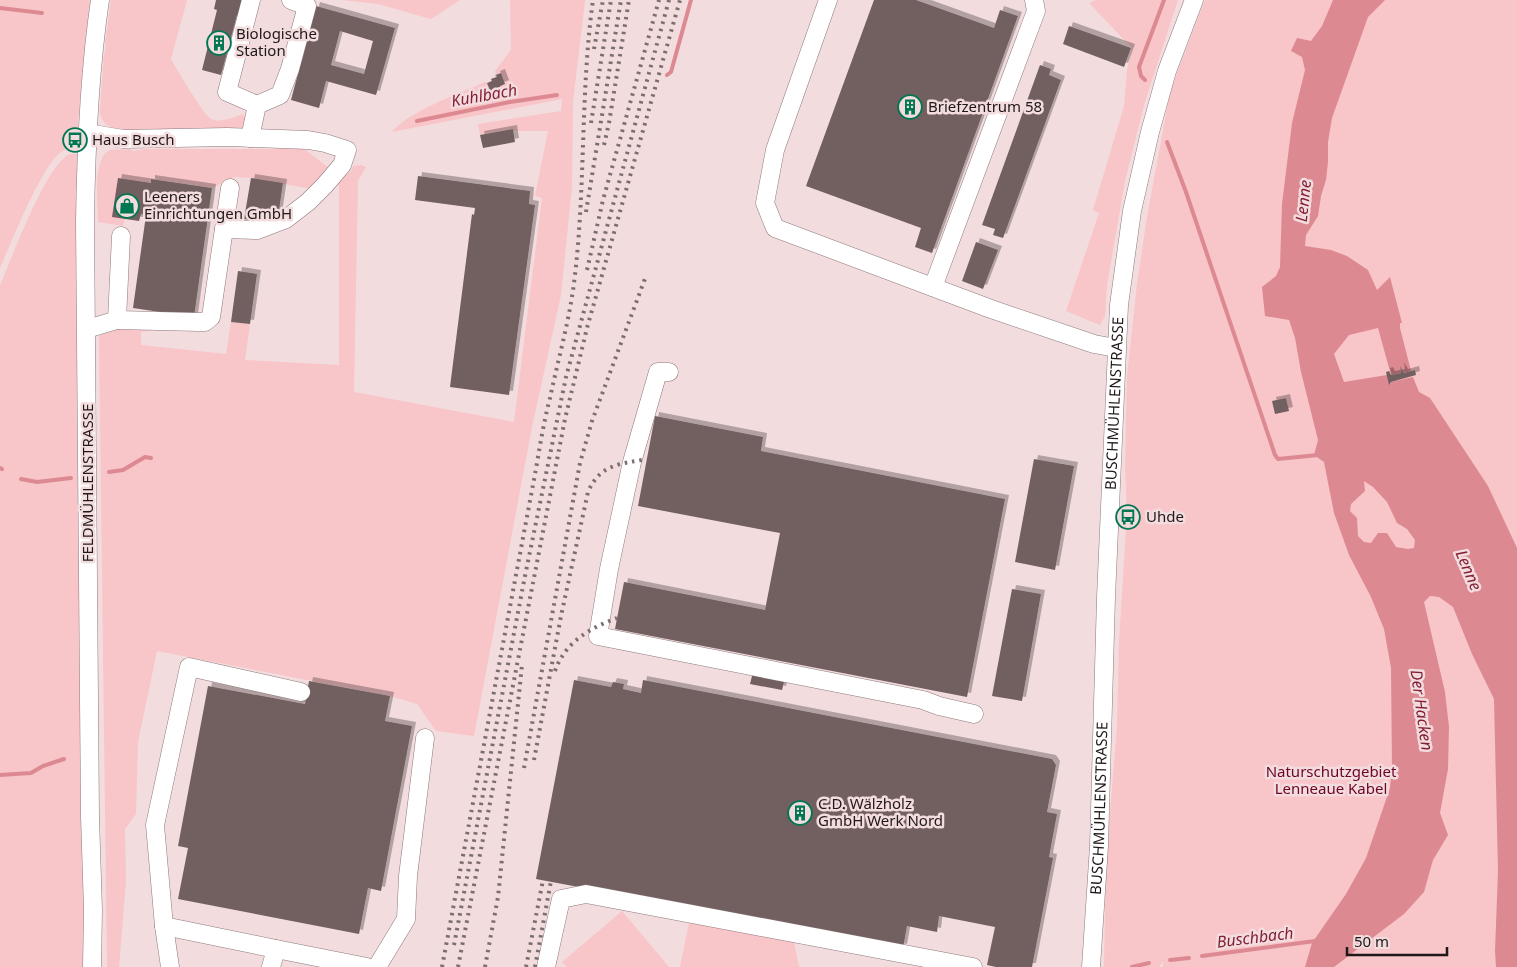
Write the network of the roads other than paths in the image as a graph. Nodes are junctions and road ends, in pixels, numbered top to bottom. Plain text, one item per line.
1 (100, 0) edge
2 (251, 0) edge
3 (291, 0) edge
4 (828, 0) edge
5 (1034, 0) edge
6 (1194, 0) edge
7 (257, 105) junction
8 (87, 133) junction
9 (250, 138) junction
10 (230, 188) dead end
11 (224, 229) junction
12 (121, 236) dead end
13 (933, 287) junction
14 (117, 320) junction
15 (86, 329) junction
16 (1116, 348) junction
17 (668, 372) dead end
18 (301, 692) dead end
19 (974, 714) dead end
20 (425, 738) dead end
21 (164, 926) junction
22 (276, 950) junction
23 (92, 967) edge
24 (170, 967) edge
25 (271, 967) edge
26 (367, 967) edge
27 (377, 967) edge
28 (546, 967) edge
29 (973, 967) edge
30 (1091, 967) edge

1 - 8 street, FELDMÜHLENSTRASSE
2 - 7 street
3 - 7 street
4 - 13 street
5 - 13 street
6 - 16 street, BUSCHMÜHLENSTRASSE
7 - 9 street
8 - 9 street
8 - 15 street, FELDMÜHLENSTRASSE
9 - 11 street
10 - 11 street
11 - 14 street
12 - 14 street
13 - 16 street
14 - 15 street
15 - 23 street, FELDMÜHLENSTRASSE
16 - 30 street, BUSCHMÜHLENSTRASSE
17 - 19 street
18 - 21 street
20 - 27 street
21 - 22 street
21 - 24 street
22 - 25 street
22 - 26 street
28 - 29 street

